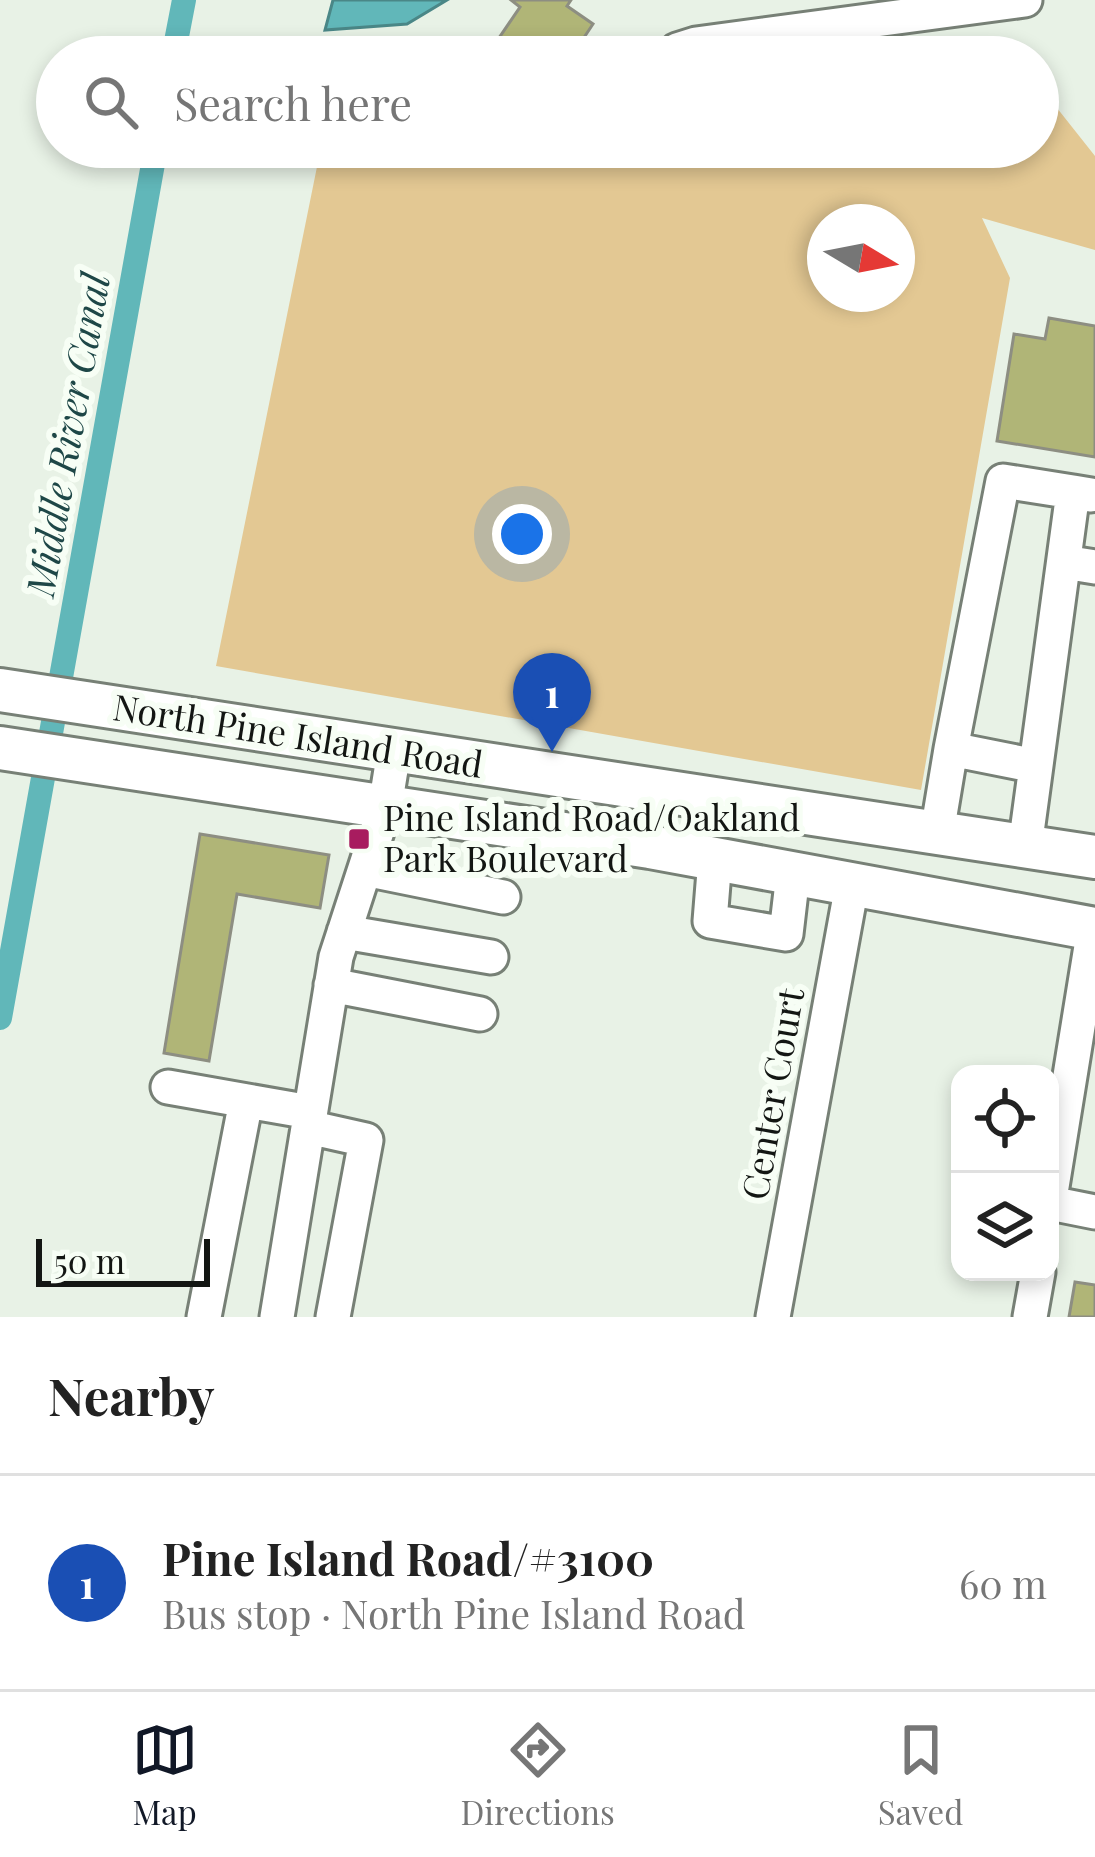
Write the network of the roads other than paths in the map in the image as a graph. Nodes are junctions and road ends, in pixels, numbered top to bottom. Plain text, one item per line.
1 (1025, 0) edge
2 (756, 36) edge
3 (1084, 494) edge
4 (1080, 564) edge
5 (2, 690) edge
6 (0, 748) edge
7 (951, 749) junction
8 (394, 751) junction
9 (1036, 766) junction
10 (385, 807) junction
11 (937, 833) junction
12 (1024, 847) junction
13 (1095, 857) edge
14 (715, 859) junction
15 (365, 869) junction
16 (794, 874) junction
17 (852, 885) junction
18 (503, 897) dead end
19 (1095, 928) edge
20 (344, 932) junction
21 (491, 957) dead end
22 (331, 985) junction
23 (480, 1014) dead end
24 (168, 1087) dead end
25 (246, 1101) junction
26 (309, 1120) junction
27 (1055, 1173) edge
28 (1059, 1203) edge
29 (1095, 1212) edge
30 (1036, 1281) edge
31 (204, 1317) edge
32 (277, 1317) edge
33 (333, 1317) edge
34 (773, 1317) edge
35 (1030, 1317) edge

1 - 2 street
3 - 4 street
3 - 7 street
4 - 9 street
5 - 8 main road, North Pine Island Road
6 - 10 main road, North Pine Island Road
7 - 9 street
7 - 11 street
8 - 10 street
8 - 11 main road, North Pine Island Road
9 - 12 street
10 - 14 main road, North Pine Island Road
10 - 15 street
11 - 12 main road, North Pine Island Road
12 - 13 main road, North Pine Island Road
14 - 16 main road, North Pine Island Road
14 - 16 street
15 - 18 street
15 - 20 street
16 - 17 main road, North Pine Island Road
17 - 19 main road, North Pine Island Road
17 - 34 street, Center Court
19 - 27 street
20 - 21 street
20 - 22 street
22 - 23 street
22 - 26 street
24 - 25 street
25 - 26 street
25 - 31 street
26 - 32 street
26 - 33 street
28 - 29 street
30 - 35 street

